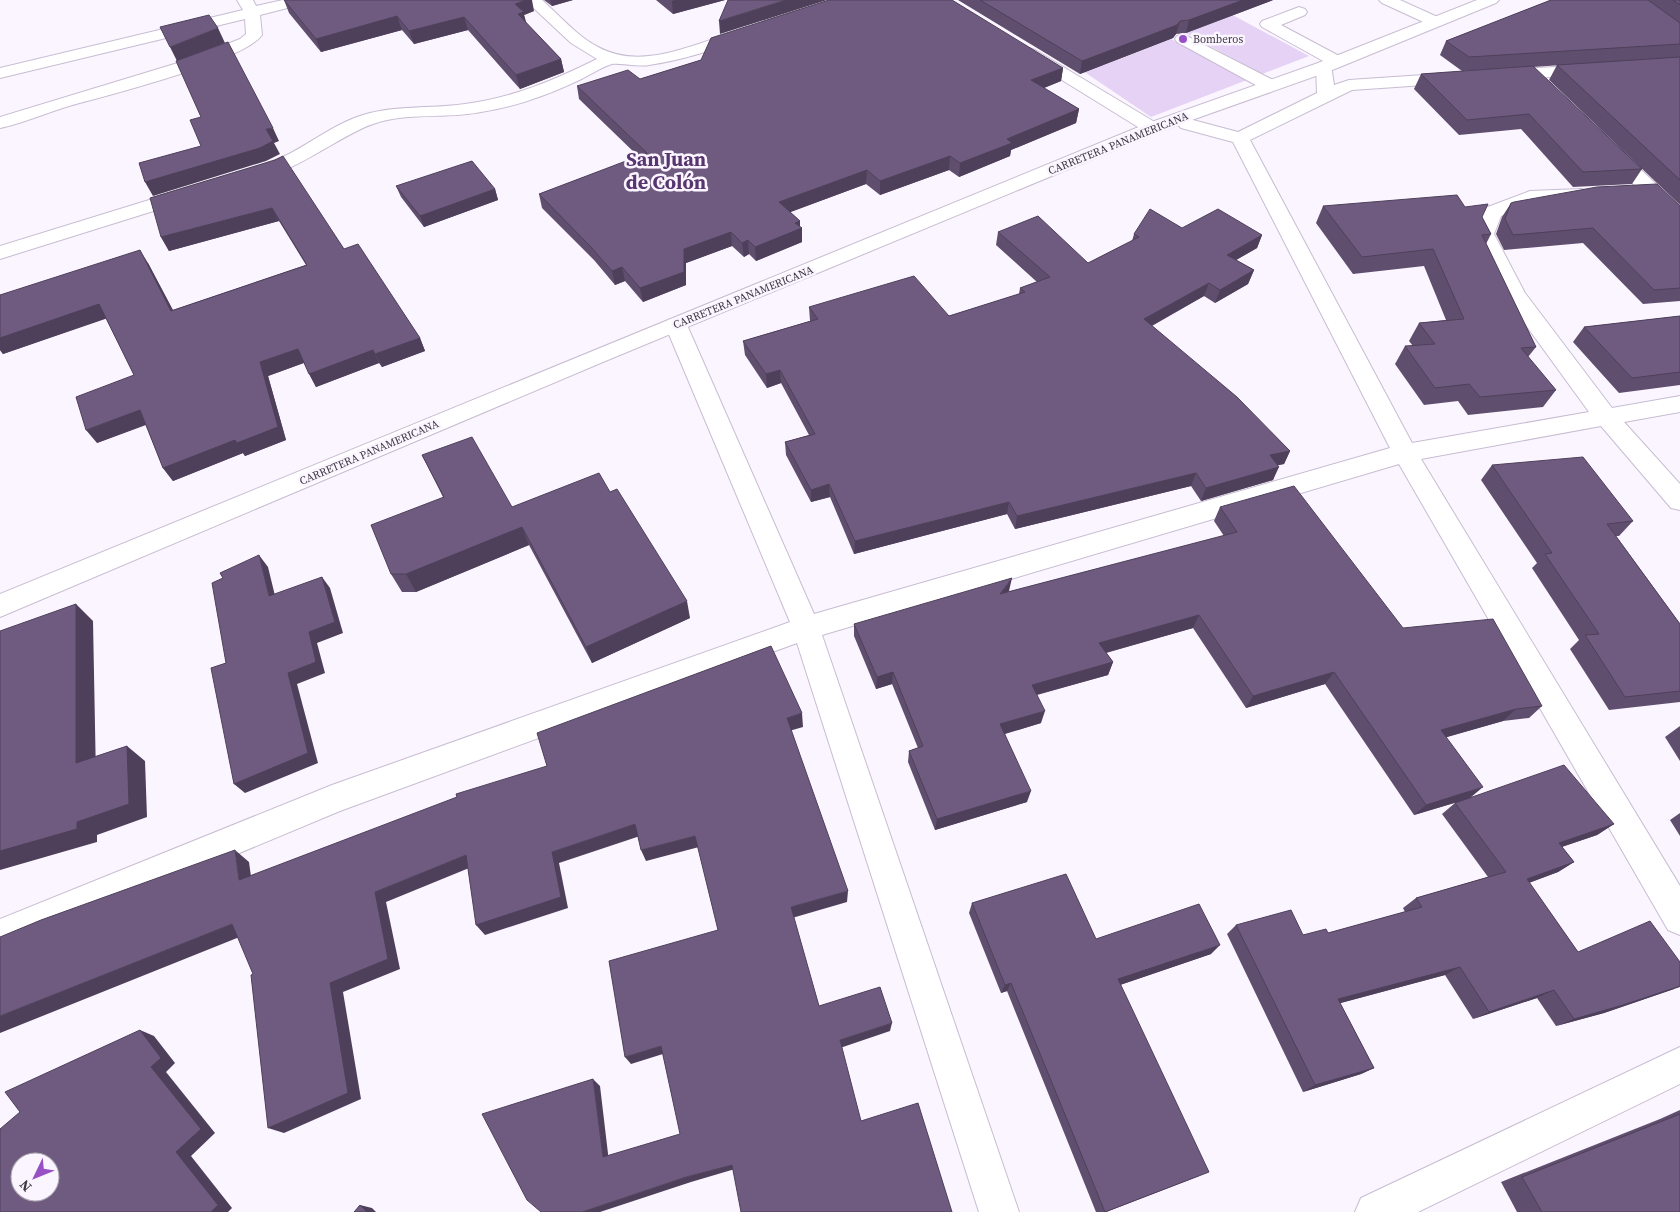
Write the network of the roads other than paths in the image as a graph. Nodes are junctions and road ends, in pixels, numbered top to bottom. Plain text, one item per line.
1 (302, 0) edge
2 (533, 0) edge
3 (1387, 0) edge
4 (1491, 0) edge
5 (249, 6) edge
6 (1299, 12) dead end
7 (1436, 22) junction
8 (755, 30) edge
9 (1184, 39) edge
10 (1018, 46) edge
11 (610, 60) junction
12 (1330, 64) junction
13 (1610, 69) edge
14 (0, 73) edge
15 (1531, 74) junction
16 (1269, 84) junction
17 (1545, 88) edge
18 (1326, 96) junction
19 (1181, 118) junction
20 (0, 123) edge
21 (1152, 128) junction
22 (1240, 138) junction
23 (1601, 143) edge
24 (233, 180) edge
25 (205, 189) edge
26 (1650, 191) junction
27 (1623, 192) edge
28 (1595, 194) edge
29 (1680, 218) edge
30 (0, 253) edge
31 (676, 324) junction
32 (1680, 404) edge
33 (1604, 416) junction
34 (1404, 453) junction
35 (1680, 501) edge
36 (0, 606) edge
37 (806, 628) junction
38 (1680, 918) edge
39 (0, 936) edge
40 (1680, 1065) edge
41 (999, 1212) edge
42 (1375, 1212) edge

1 - 5 street
2 - 11 street
3 - 7 street
4 - 7 street, CARRETERA PANAMERICANA
5 - 14 street
5 - 20 street
6 - 12 street
7 - 12 street, CARRETERA PANAMERICANA
8 - 11 street
9 - 16 street
10 - 21 street
11 - 24 street
12 - 16 street, CARRETERA PANAMERICANA
12 - 18 street
13 - 15 street
15 - 17 street
15 - 18 street
16 - 19 street, CARRETERA PANAMERICANA
18 - 22 street
19 - 21 street, CARRETERA PANAMERICANA
19 - 22 street
21 - 31 street, CARRETERA PANAMERICANA
22 - 34 street
23 - 26 street
25 - 30 street
26 - 27 street
26 - 29 street
28 - 33 street
31 - 36 street, CARRETERA PANAMERICANA
31 - 37 street
32 - 33 street
33 - 34 street
33 - 35 street
34 - 37 street
34 - 38 street
37 - 39 street
37 - 41 street
40 - 42 street

